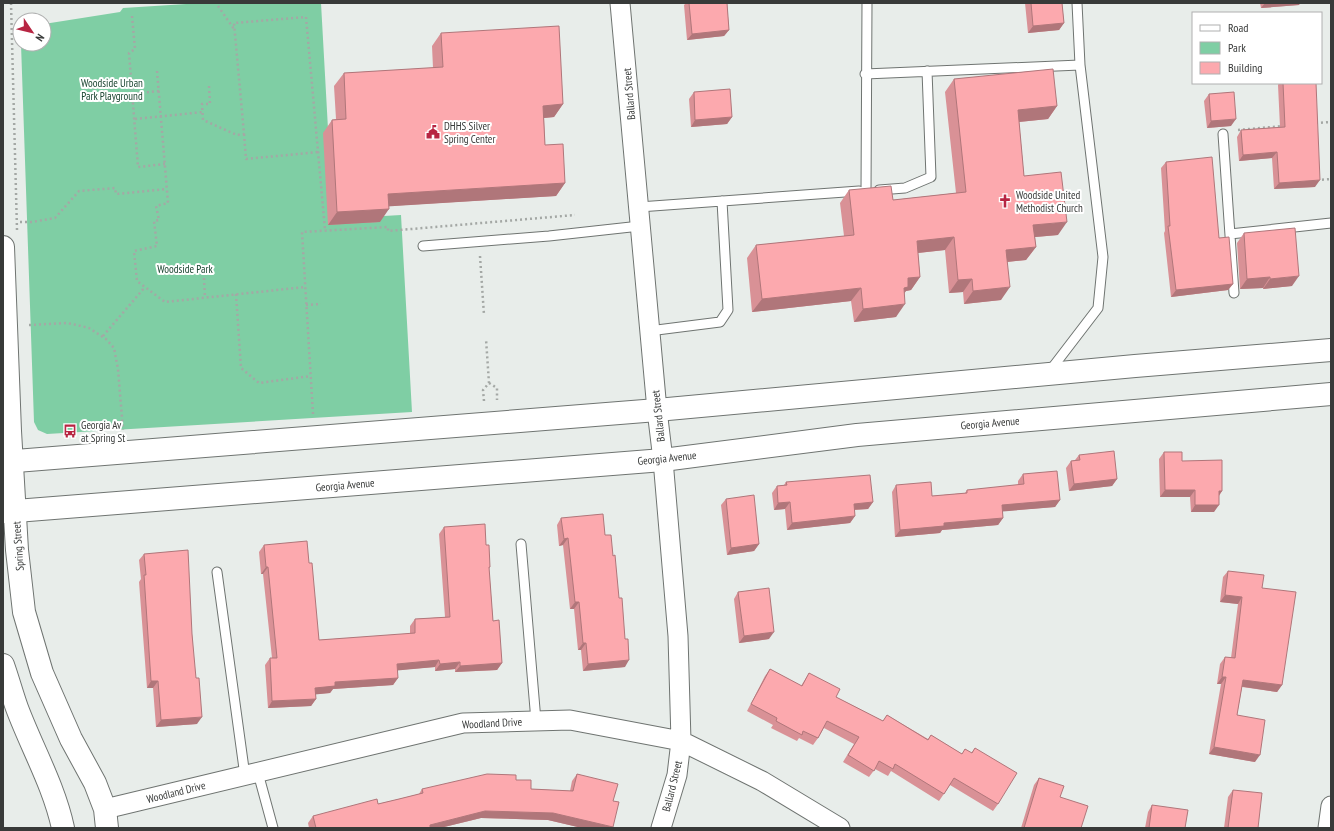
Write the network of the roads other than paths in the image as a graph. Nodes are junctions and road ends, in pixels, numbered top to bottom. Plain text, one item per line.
1 (620, 3) edge
2 (866, 3) edge
3 (1077, 3) edge
4 (1080, 65) junction
5 (928, 71) junction
6 (865, 74) junction
7 (1223, 134) dead end
8 (866, 191) junction
9 (722, 201) junction
10 (639, 207) junction
11 (1331, 223) edge
12 (640, 226) junction
13 (1230, 234) junction
14 (423, 246) dead end
15 (3, 247) edge
16 (1234, 293) edge
17 (650, 331) junction
18 (1331, 350) edge
19 (1047, 374) junction
20 (1331, 394) edge
21 (657, 410) junction
22 (663, 460) junction
23 (8, 462) edge
24 (9, 512) edge
25 (521, 544) dead end
26 (217, 572) dead end
27 (3, 665) edge
28 (536, 721) junction
29 (681, 742) junction
30 (251, 774) junction
31 (1331, 806) edge
32 (106, 819) edge
33 (63, 828) edge
34 (273, 828) edge
35 (661, 828) edge
36 (840, 828) edge
37 (1328, 828) edge

1 - 10 street, Ballard Street
2 - 6 lane
3 - 4 lane
4 - 5 lane
4 - 19 lane
5 - 6 lane
5 - 8 lane
6 - 8 lane
7 - 13 lane
8 - 9 lane
9 - 10 lane
9 - 17 lane
10 - 12 street, Ballard Street
11 - 13 lane
12 - 14 lane
12 - 17 street, Ballard Street
13 - 16 lane
15 - 23 main road, Spring Street
17 - 21 street, Ballard Street
18 - 19 main road
19 - 21 main road
20 - 22 main road, Georgia Avenue
21 - 22 street, Ballard Street
21 - 23 main road
22 - 24 main road, Georgia Avenue
22 - 29 street, Ballard Street
23 - 24 main road, Spring Street
24 - 32 main road, Spring Street
25 - 28 lane
26 - 30 lane
27 - 33 main road
28 - 29 street, Woodland Drive
28 - 30 street, Woodland Drive
29 - 35 street, Ballard Street
29 - 36 street, Woodland Drive
30 - 32 street, Woodland Drive
30 - 34 lane
31 - 37 street

